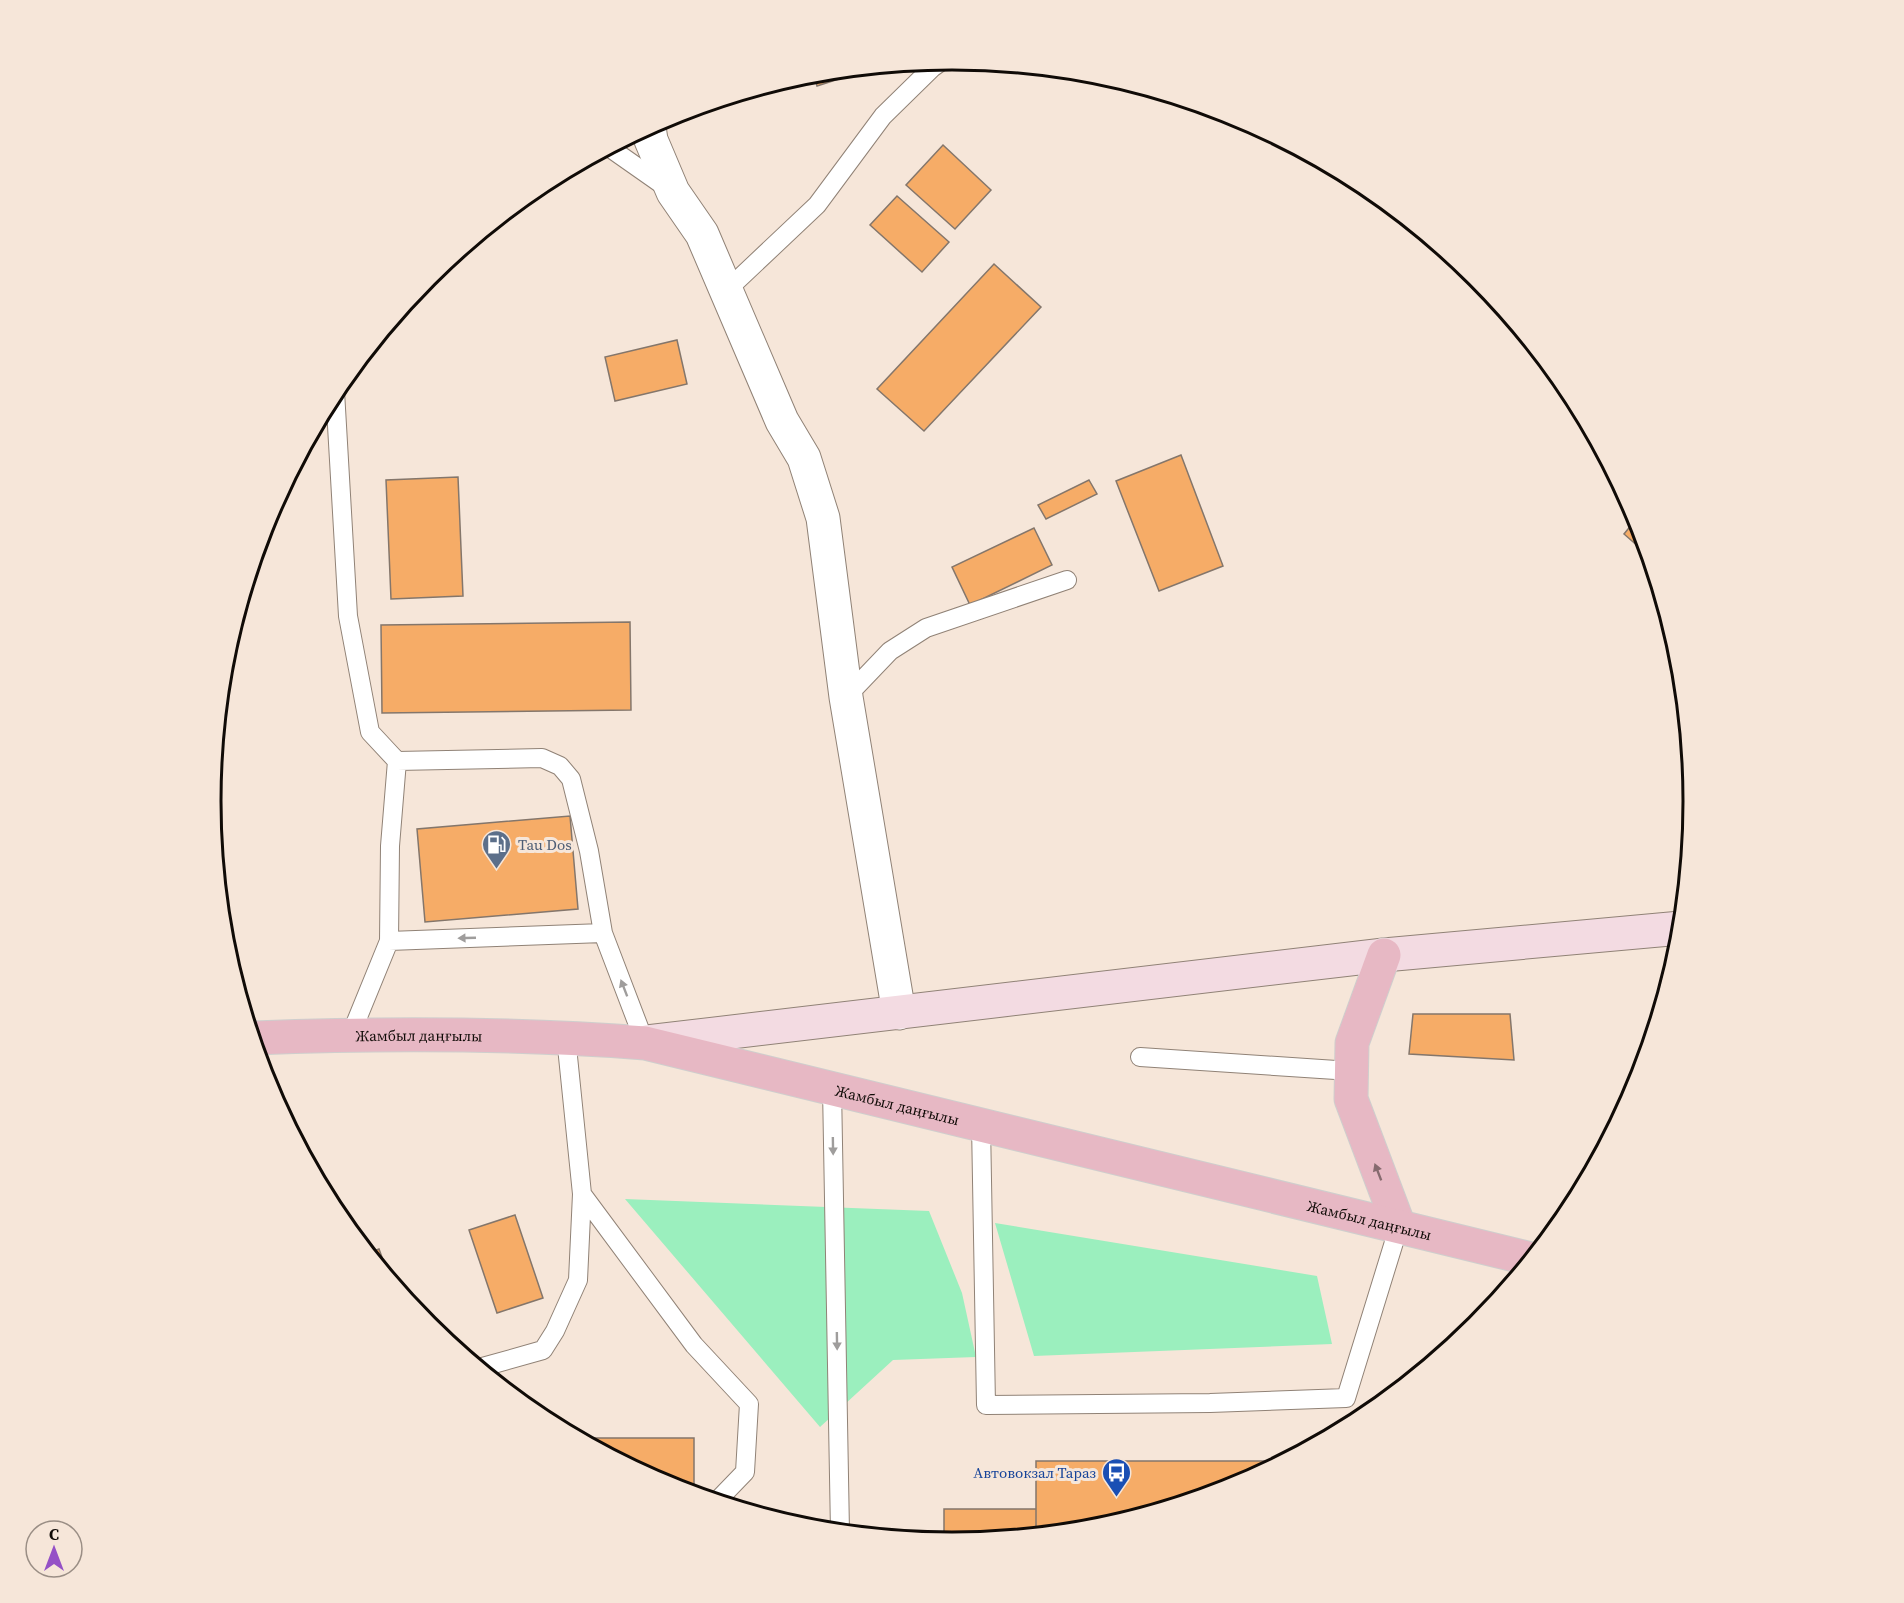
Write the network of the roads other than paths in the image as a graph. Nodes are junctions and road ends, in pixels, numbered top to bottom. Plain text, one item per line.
1 (929, 71) edge
2 (650, 136) edge
3 (617, 153) edge
4 (673, 192) junction
5 (726, 291) junction
6 (336, 408) edge
7 (1067, 580) dead end
8 (846, 697) junction
9 (397, 761) junction
10 (1672, 929) edge
11 (603, 933) junction
12 (389, 941) junction
13 (1384, 955) junction
14 (899, 1013) junction
15 (351, 1034) junction
16 (566, 1037) junction
17 (261, 1038) edge
18 (645, 1043) junction
19 (1140, 1057) dead end
20 (1351, 1071) junction
21 (832, 1088) junction
22 (981, 1124) junction
23 (582, 1194) junction
24 (1399, 1226) junction
25 (1524, 1257) edge
26 (488, 1366) edge
27 (722, 1496) edge
28 (840, 1523) edge

1 - 5 lane
2 - 4 street
3 - 4 lane
4 - 5 street
5 - 8 street
6 - 9 lane
7 - 8 lane
8 - 14 street
9 - 11 lane
9 - 12 lane
10 - 13 main road
11 -> 12 lane
18 -> 11 lane
12 - 15 lane
13 - 14 main road
13 - 20 main road
14 - 18 main road
15 - 16 main road, Жамбыл даңғылы
15 - 17 main road, Жамбыл даңғылы
16 - 18 main road, Жамбыл даңғылы
16 - 23 lane
18 - 21 main road, Жамбыл даңғылы
19 - 20 lane
24 -> 20 main road
21 - 22 main road, Жамбыл даңғылы
21 -> 28 lane
22 - 24 main road, Жамбыл даңғылы
22 - 24 lane
23 - 26 lane
23 - 27 lane
24 - 25 main road, Жамбыл даңғылы

